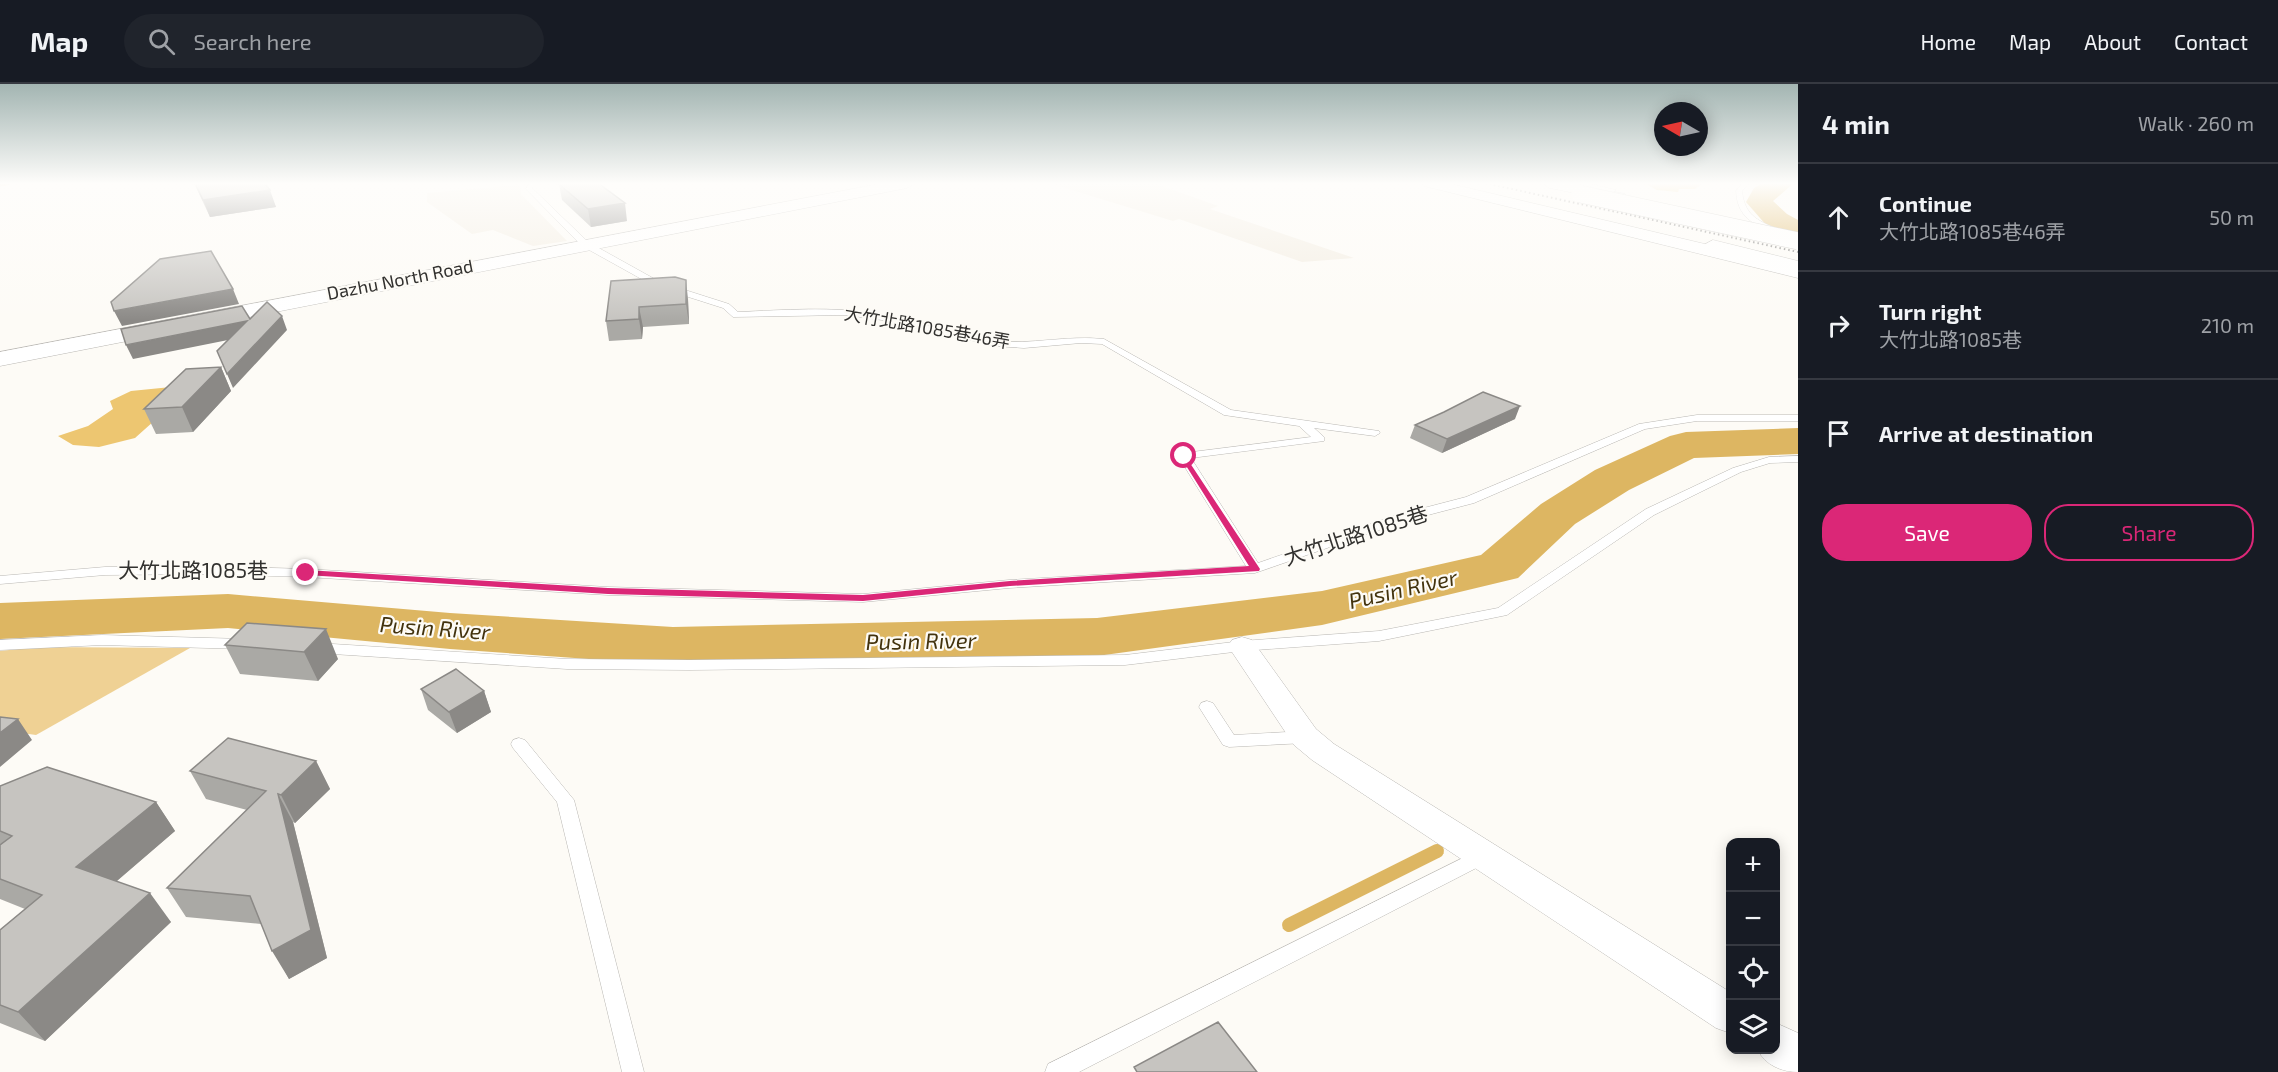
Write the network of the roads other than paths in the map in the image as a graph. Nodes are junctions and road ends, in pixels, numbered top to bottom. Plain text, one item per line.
1 (570, 229) edge
2 (664, 229) edge
3 (1620, 229) edge
4 (1649, 229) edge
5 (1745, 229) edge
6 (1770, 229) edge
7 (1798, 242) edge
8 (585, 244) junction
9 (1798, 265) edge
10 (1798, 272) edge
11 (0, 358) edge
12 (1798, 418) edge
13 (1302, 423) junction
14 (1375, 433) dead end
15 (1798, 459) edge
16 (1255, 569) junction
17 (0, 580) edge
18 (261, 644) edge
19 (0, 645) edge
20 (1242, 646) junction
21 (297, 647) edge
22 (1207, 707) dead end
23 (1305, 737) junction
24 (519, 744) dead end
25 (1483, 856) junction
26 (1726, 1011) edge
27 (1780, 1046) edge
28 (1798, 1057) edge
29 (633, 1072) edge
30 (1056, 1072) edge

1 - 8 lane, 大竹北路1085巷46弄
2 - 8 main road, Dazhu North Road
3 - 10 main road
4 - 9 main road
5 - 7 main road, bridge
6 - 7 lane
8 - 11 main road, Dazhu North Road
8 - 13 lane, 大竹北路1085巷46弄
12 - 16 lane, 大竹北路1085巷
13 - 14 lane, 大竹北路1085巷46弄
13 - 16 lane
15 - 20 lane
16 - 17 lane, 大竹北路1085巷
18 - 19 lane
20 - 21 lane
20 - 23 street
22 - 23 lane
23 - 25 street
24 - 29 lane
25 - 26 street
25 - 30 lane
27 - 28 street

